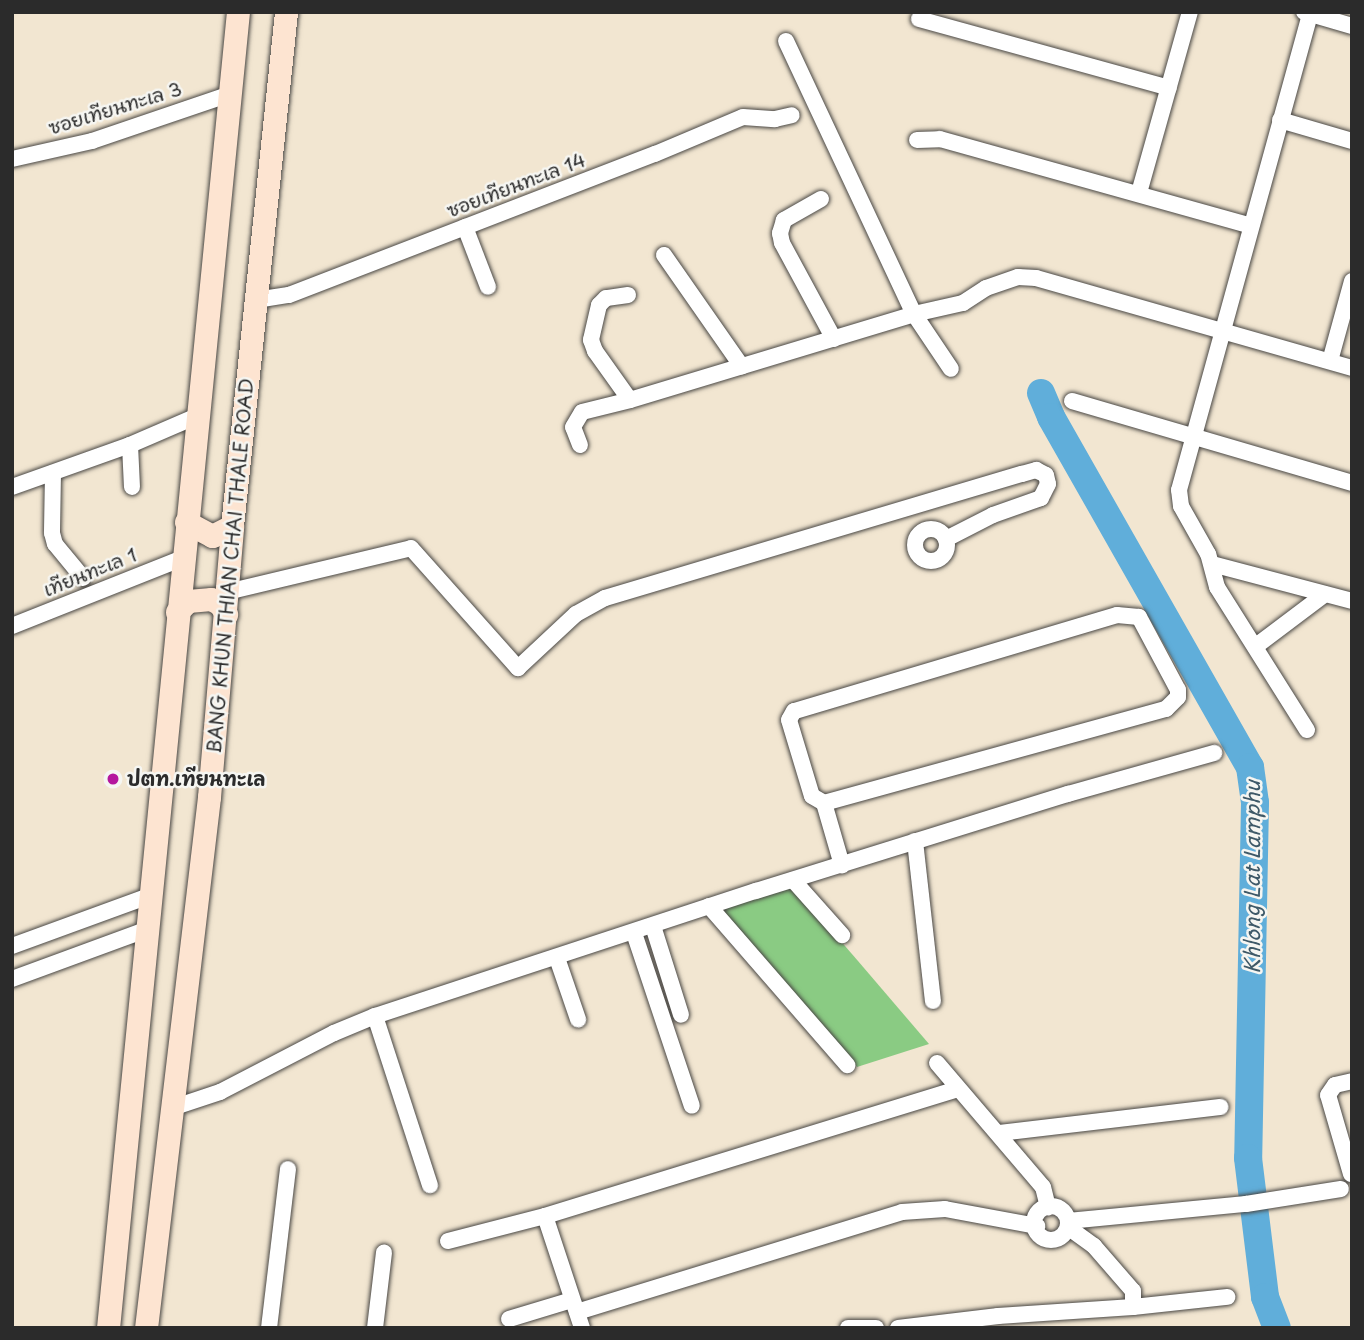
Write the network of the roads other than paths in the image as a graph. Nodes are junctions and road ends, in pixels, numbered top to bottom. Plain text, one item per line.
1 (238, 12) edge
2 (286, 12) edge
3 (1190, 12) edge
4 (1309, 13) edge
5 (919, 19) dead end
6 (1352, 26) edge
7 (786, 41) dead end
8 (1169, 88) junction
9 (230, 94) junction
10 (792, 115) dead end
11 (1280, 120) junction
12 (916, 140) dead end
13 (1352, 141) edge
14 (12, 159) edge
15 (1139, 192) junction
16 (821, 199) dead end
17 (1251, 226) junction
18 (465, 227) junction
19 (664, 255) dead end
20 (1352, 281) edge
21 (488, 287) dead end
22 (628, 295) dead end
23 (256, 300) junction
24 (914, 314) junction
25 (1221, 332) junction
26 (834, 339) junction
27 (1330, 361) junction
28 (742, 367) junction
29 (1352, 368) edge
30 (951, 369) dead end
31 (630, 400) junction
32 (1072, 401) dead end
33 (197, 416) junction
34 (1192, 438) junction
35 (130, 445) junction
36 (580, 445) dead end
37 (53, 473) junction
38 (1352, 483) edge
39 (12, 487) edge
40 (132, 487) dead end
41 (186, 522) junction
42 (232, 526) junction
43 (946, 540) dead end
44 (183, 558) junction
45 (1212, 564) junction
46 (83, 578) dead end
47 (1325, 594) junction
48 (1352, 601) edge
49 (226, 603) junction
50 (177, 611) junction
51 (12, 626) edge
52 (1255, 646) junction
53 (1307, 730) dead end
54 (1214, 753) dead end
55 (824, 803) junction
56 (915, 841) junction
57 (842, 865) junction
58 (793, 880) junction
59 (152, 895) junction
60 (709, 906) junction
61 (653, 926) junction
62 (148, 929) junction
63 (634, 933) junction
64 (842, 935) dead end
65 (12, 946) edge
66 (557, 958) junction
67 (12, 979) edge
68 (933, 1001) dead end
69 (681, 1015) dead end
70 (375, 1016) junction
71 (578, 1018) dead end
72 (937, 1063) dead end
73 (847, 1065) dead end
74 (1352, 1081) edge
75 (957, 1089) junction
76 (692, 1106) dead end
77 (1220, 1107) dead end
78 (172, 1108) junction
79 (999, 1133) junction
80 (288, 1169) dead end
81 (1352, 1174) edge
82 (429, 1185) dead end
83 (1347, 1196) edge
84 (1048, 1207) junction
85 (545, 1216) junction
86 (1068, 1224) junction
87 (1037, 1226) junction
88 (448, 1241) dead end
89 (384, 1253) dead end
90 (1227, 1297) dead end
91 (575, 1306) junction
92 (1133, 1307) junction
93 (509, 1318) dead end
94 (1042, 1321) edge
95 (108, 1328) edge
96 (146, 1328) edge
97 (269, 1328) edge
98 (375, 1328) edge
99 (582, 1328) edge
100 (848, 1328) edge
101 (876, 1328) edge
102 (898, 1328) edge

1 - 9 main road
2 - 23 main road, BANG KHUN THIAN CHAI THALE ROAD
3 - 8 street
4 - 6 street
4 - 11 street
5 - 8 street
7 - 24 street
8 - 15 street
9 - 14 street, ซอยเทียนทะเล 3
9 - 33 main road
10 - 18 street, ซอยเทียนทะเล 14
11 - 13 street
11 - 17 street
12 - 15 street
15 - 17 street
16 - 26 street
17 - 25 street
18 - 21 street
18 - 23 street, ซอยเทียนทะเล 14
19 - 28 street
20 - 27 street
22 - 31 street
23 - 42 main road, BANG KHUN THIAN CHAI THALE ROAD
24 - 25 street
24 - 26 street
24 - 30 street
25 - 27 street
25 - 34 street
26 - 28 street
27 - 29 street
28 - 31 street
31 - 36 street
32 - 34 street
33 - 35 street
33 - 41 main road
34 - 38 street
34 - 45 street
35 - 37 street
35 - 40 street
37 - 39 street
37 - 46 street
41 - 42 main road
41 - 44 main road
42 - 49 main road, BANG KHUN THIAN CHAI THALE ROAD
43 - 49 street
44 - 50 main road
44 - 51 street, เทียนทะเล 1
45 - 47 street
45 - 52 street
47 - 48 street
47 - 52 street
49 - 50 main road
49 - 78 main road, BANG KHUN THIAN CHAI THALE ROAD
50 - 59 main road
52 - 53 street
54 - 56 street
55 - 55 street
55 - 57 street
56 - 57 street
56 - 68 street
57 - 58 street
58 - 60 street
58 - 64 street
59 - 62 main road
59 - 65 street
60 - 61 street
60 - 73 street
61 - 63 street
61 - 69 street
62 - 67 street
62 - 95 main road
63 - 66 street
63 - 76 street
66 - 70 street
66 - 71 street
70 - 78 street
70 - 82 street
72 - 75 street
74 - 81 street
75 - 79 street
75 - 85 street
77 - 79 street
78 - 96 main road, BANG KHUN THIAN CHAI THALE ROAD
79 - 84 street
80 - 97 street
81 - 83 street
83 - 86 street
84 - 86 street
84 - 87 street
85 - 88 street
85 - 91 street
86 - 87 street
86 - 92 street
87 - 91 street
89 - 98 street
90 - 92 street
91 - 93 street
91 - 99 street
92 - 94 street
94 - 102 street
100 - 101 street

